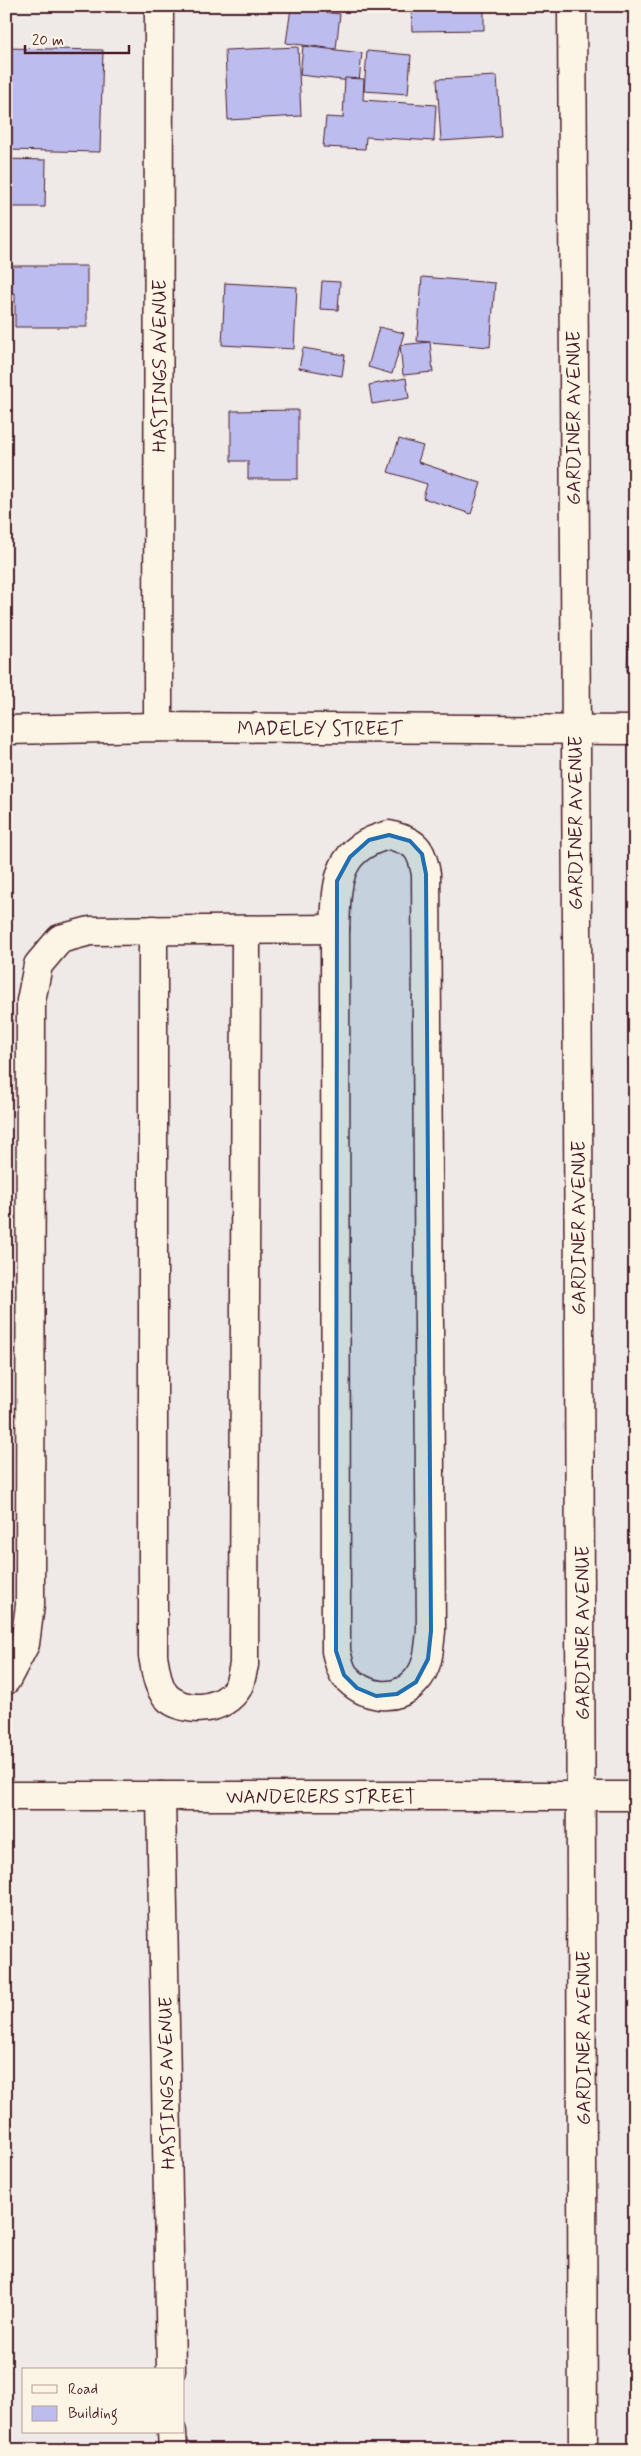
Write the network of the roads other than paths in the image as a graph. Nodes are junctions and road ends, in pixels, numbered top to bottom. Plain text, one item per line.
1 (159, 6) edge
2 (572, 6) edge
3 (158, 727) junction
4 (574, 729) junction
5 (6, 730) edge
6 (635, 730) edge
7 (153, 930) junction
8 (246, 930) junction
9 (335, 930) junction
10 (6, 1680) edge
11 (6, 1796) edge
12 (161, 1796) junction
13 (583, 1796) junction
14 (635, 1796) edge
15 (171, 2368) edge
16 (172, 2434) edge
17 (173, 2450) edge
18 (583, 2450) edge

1 - 3 street, HASTINGS AVENUE
2 - 4 street, GARDINER AVENUE
3 - 4 street, MADELEY STREET
3 - 5 street, MADELEY STREET
4 - 6 street, MADELEY STREET
4 - 13 street, GARDINER AVENUE
7 - 8 street
7 - 8 street
7 - 10 street
8 - 9 street
9 - 9 street
11 - 12 street, WANDERERS STREET
12 - 13 street, WANDERERS STREET
12 - 15 street, HASTINGS AVENUE
13 - 14 street, WANDERERS STREET
13 - 18 street, GARDINER AVENUE
16 - 17 street

